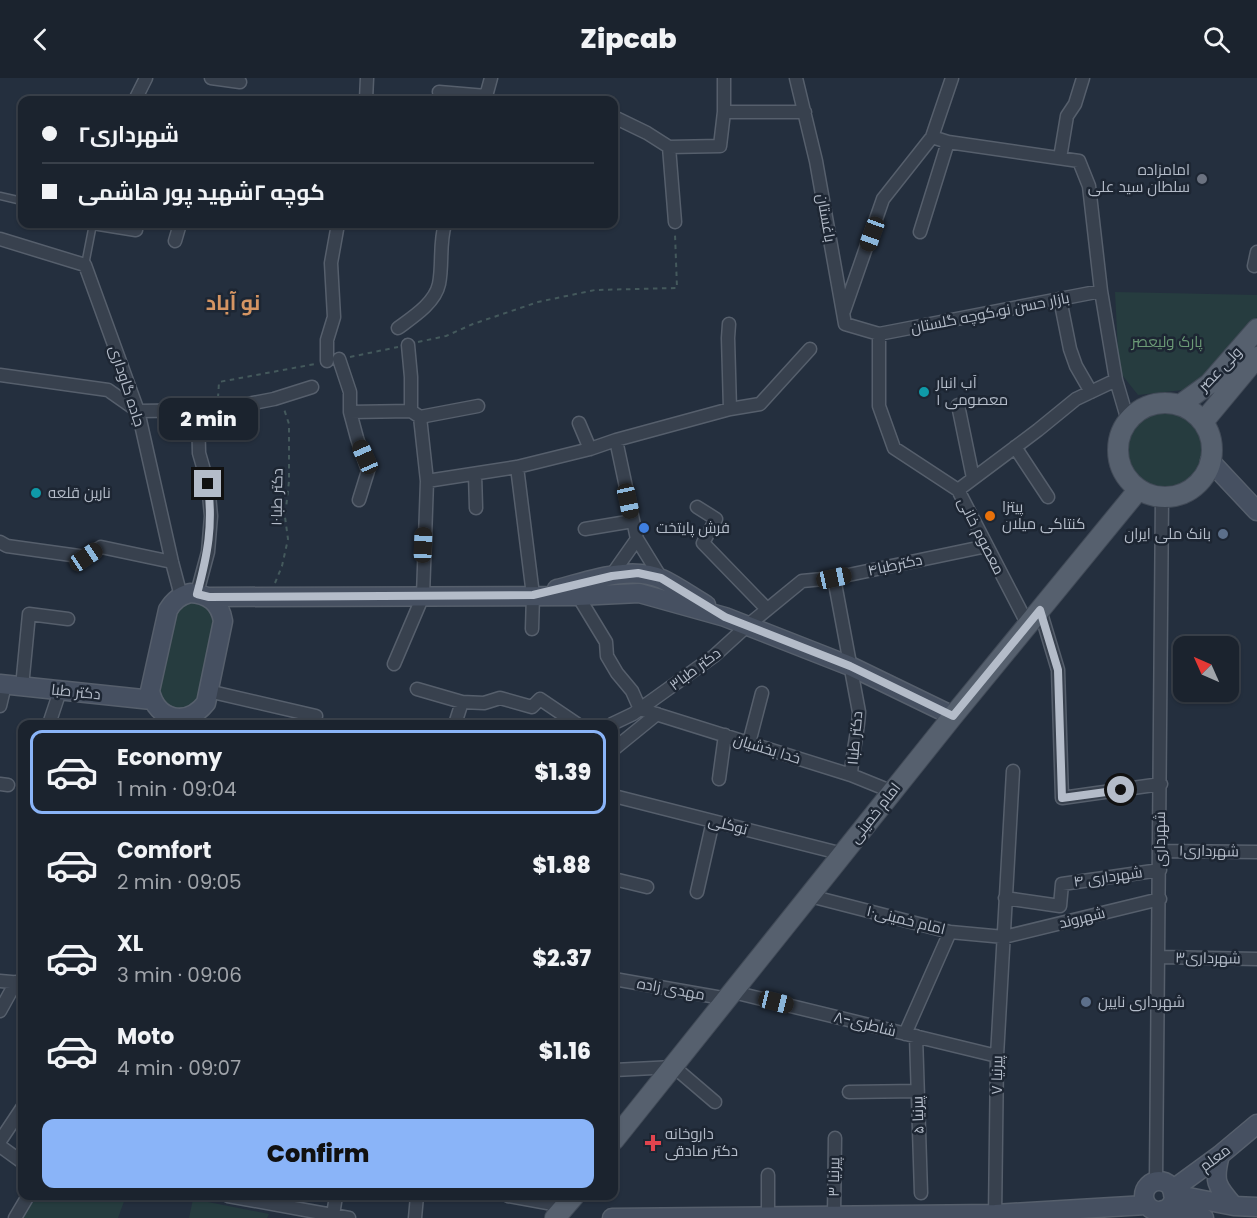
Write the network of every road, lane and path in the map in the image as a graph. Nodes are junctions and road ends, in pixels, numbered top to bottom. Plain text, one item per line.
1 (146, 78) edge
2 (211, 78) edge
3 (367, 78) edge
4 (491, 78) edge
5 (724, 78) edge
6 (796, 78) edge
7 (952, 78) edge
8 (1083, 78) edge
9 (240, 82) dead end
10 (439, 92) dead end
11 (137, 96) edge
12 (366, 96) edge
13 (470, 96) edge
14 (486, 96) edge
15 (724, 112) junction
16 (805, 112) junction
17 (618, 119) edge
18 (932, 137) junction
19 (948, 142) junction
20 (669, 147) junction
21 (1060, 158) junction
22 (0, 196) edge
23 (18, 200) edge
24 (675, 222) joint
25 (92, 228) edge
26 (123, 228) edge
27 (179, 228) edge
28 (337, 228) edge
29 (444, 228) edge
30 (135, 230) dead end
31 (920, 232) dead end
32 (0, 239) edge
33 (175, 241) dead end
34 (1257, 252) edge
35 (85, 265) junction
36 (1254, 266) dead end
37 (1101, 291) junction
38 (1060, 299) junction
39 (843, 314) junction
40 (729, 324) dead end
41 (398, 328) dead end
42 (1257, 329) edge
43 (879, 334) junction
44 (408, 345) junction
45 (810, 349) dead end
46 (1257, 357) edge
47 (333, 360) junction
48 (0, 375) edge
49 (1116, 380) junction
50 (312, 387) dead end
51 (1091, 392) junction
52 (281, 396) junction
53 (958, 405) dead end
54 (1180, 405) junction
55 (478, 406) dead end
56 (730, 409) junction
57 (198, 410) junction
58 (216, 410) junction
59 (138, 411) junction
60 (350, 412) junction
61 (415, 414) junction
62 (1128, 421) junction
63 (1203, 422) junction
64 (579, 423) dead end
65 (616, 440) junction
66 (1015, 447) junction
67 (590, 449) junction
68 (1210, 461) junction
69 (517, 467) junction
70 (475, 474) junction
71 (973, 478) junction
72 (427, 481) junction
73 (1139, 489) junction
74 (958, 490) junction
75 (1048, 497) dead end
76 (1162, 497) junction
77 (359, 500) dead end
78 (697, 507) dead end
79 (476, 508) dead end
80 (1257, 511) edge
81 (633, 521) junction
82 (585, 529) dead end
83 (637, 539) junction
84 (0, 542) edge
85 (987, 546) junction
86 (172, 562) junction
87 (638, 573) junction
88 (612, 576) junction
89 (661, 578) junction
90 (834, 578) junction
91 (639, 593) junction
92 (533, 595) junction
93 (196, 596) junction
94 (423, 596) junction
95 (578, 596) junction
96 (270, 597) junction
97 (767, 609) junction
98 (725, 617) junction
99 (1034, 617) junction
100 (68, 619) dead end
101 (747, 626) junction
102 (532, 629) dead end
103 (394, 664) dead end
104 (850, 666) junction
105 (9, 685) edge
106 (417, 689) dead end
107 (60, 691) junction
108 (208, 691) junction
109 (762, 693) dead end
110 (152, 700) junction
111 (462, 702) junction
112 (0, 706) edge
113 (640, 709) junction
114 (657, 714) junction
115 (316, 716) dead end
116 (953, 716) junction
117 (50, 720) edge
118 (180, 720) edge
119 (184, 720) edge
120 (456, 720) edge
121 (571, 720) edge
122 (618, 721) edge
123 (724, 735) junction
124 (749, 743) junction
125 (618, 746) edge
126 (1013, 771) dead end
127 (851, 775) junction
128 (719, 779) dead end
129 (1161, 784) junction
130 (893, 792) junction
131 (618, 797) edge
132 (714, 821) junction
133 (1160, 851) junction
134 (1257, 852) edge
135 (843, 854) junction
136 (1160, 870) junction
137 (618, 880) edge
138 (647, 887) dead end
139 (697, 892) dead end
140 (810, 896) junction
141 (1005, 898) junction
142 (1160, 899) junction
143 (950, 932) junction
144 (1004, 937) junction
145 (1160, 957) junction
146 (1257, 959) edge
147 (618, 980) edge
148 (0, 981) edge
149 (18, 983) edge
150 (18, 984) edge
151 (731, 995) junction
152 (0, 1011) edge
153 (911, 1035) junction
154 (997, 1056) junction
155 (674, 1067) junction
156 (618, 1070) edge
157 (917, 1091) junction
158 (849, 1092) dead end
159 (715, 1102) dead end
160 (18, 1114) edge
161 (1257, 1124) edge
162 (618, 1135) edge
163 (835, 1138) dead end
164 (0, 1141) edge
165 (0, 1146) edge
166 (1220, 1155) junction
167 (18, 1159) edge
168 (768, 1175) dead end
169 (1167, 1188) junction
170 (921, 1193) dead end
171 (26, 1200) edge
172 (246, 1200) edge
173 (335, 1200) edge
174 (417, 1200) edge
175 (522, 1200) edge
176 (567, 1200) edge
177 (1234, 1206) junction
178 (1257, 1207) edge
179 (1155, 1208) junction
180 (552, 1209) edge
181 (313, 1215) edge
182 (333, 1215) junction
183 (834, 1216) junction
184 (995, 1216) edge
185 (768, 1217) edge
186 (871, 1217) edge
187 (15, 1218) edge
188 (349, 1218) edge
189 (415, 1218) edge
190 (612, 1218) edge
191 (722, 1218) edge
192 (1204, 1218) edge

1 - 11 street
2 - 9 street
3 - 12 street
4 - 14 street
5 - 15 street
6 - 16 street, باغستان
7 - 18 street
8 - 21 street
10 - 13 street
15 - 16 street
15 - 20 street
16 - 39 street, باغستان
17 - 20 street
18 - 19 street
18 - 39 street
19 - 21 street
19 - 31 street
20 - 24 street
21 - 37 street
22 - 23 lane
24 - 44 path
25 - 35 lane
26 - 30 street
27 - 33 street
28 - 47 street
29 - 41 street
32 - 35 street
34 - 36 street
35 - 59 street, جاده گاوداری
37 - 38 street, بازار حسن نو،کوچه گلستان
37 - 49 street
38 - 43 street, بازار حسن نو،کوچه گلستان
38 - 51 street
39 - 43 street
40 - 56 street
42 - 54 main road, ولی عصر
43 - 74 street, معصوم خانی
44 - 47 path
44 - 61 street
45 - 56 street
46 - 63 main road, ولی عصر
47 - 58 path
47 - 60 street
48 - 59 street
49 - 51 street
49 - 62 street
50 - 52 street
51 - 66 street
52 - 58 street
52 - 96 path, دکتر طبا۱۰
53 - 71 street
54 - 62 main road
54 - 63 main road
55 - 61 street
56 - 65 street
57 - 58 street
57 - 59 street
57 - 93 street
59 - 86 street, جاده گاوداری
60 - 61 street
60 - 77 street
61 - 72 street
62 - 73 main road
63 - 68 main road
64 - 67 street
65 - 67 street
65 - 81 street
66 - 71 street
66 - 75 street
67 - 69 street
68 - 76 main road
68 - 80 street
69 - 70 street
69 - 92 street
70 - 72 street
70 - 79 street
71 - 74 street
72 - 94 street
73 - 76 main road
73 - 99 main road, امام خمینی
74 - 85 street, معصوم خانی
76 - 129 street, شهرداری
78 - 97 street
81 - 82 street
81 - 83 street
83 - 88 street
83 - 89 street
84 - 86 street
85 - 90 street, دکترطبا۴
85 - 99 street, معصوم خانی
86 - 93 street, جاده گاوداری
87 - 88 street
87 - 89 street
87 - 91 street
88 - 92 street
89 - 98 street
90 - 97 street, دکترطبا۴
90 - 104 street, دکتر طبا۱
91 - 95 street
91 - 98 street
92 - 94 street
92 - 95 street
92 - 102 street
93 - 96 street
93 - 108 street
93 - 110 street
94 - 96 street
94 - 103 street
95 - 113 street
97 - 101 street, دکترطبا۴
98 - 101 street
99 - 116 main road, امام خمینی
99 - 129 street, معصوم خانی
100 - 105 street
101 - 104 street
101 - 113 street, دکتر طبا۳
104 - 116 street
104 - 127 street, دکتر طبا۱
105 - 107 street, دکتر طبا
105 - 112 street
106 - 111 street
107 - 110 street, دکتر طبا
107 - 117 street
108 - 115 street
108 - 119 street
109 - 124 street
110 - 118 street
111 - 120 street
111 - 121 street
113 - 114 street, خدا بخشیان
113 - 122 street, دکتر طبا۳
114 - 123 street, خدا بخشیان
114 - 125 street
116 - 130 main road, امام خمینی
123 - 124 street, خدا بخشیان
123 - 128 street
124 - 127 street, خدا بخشیان
126 - 141 street, پیرنیا ۷
127 - 130 street, خدا بخشیان
129 - 133 street, شهرداری
130 - 135 main road, امام خمینی
131 - 132 street, توکلی
132 - 135 street, توکلی
132 - 139 street
133 - 134 street, شهرداری۱
133 - 136 street, شهرداری
135 - 140 main road, امام خمینی
136 - 141 street, شهرداری ۴
136 - 142 street, شهرداری
137 - 138 street
140 - 143 street, امام خمینی۱۰
140 - 151 main road, امام خمینی
141 - 144 street, پیرنیا ۷
142 - 144 street, شهروند
142 - 145 street, شهرداری
143 - 144 street, امام خمینی۱۰
143 - 153 street
144 - 154 street, پیرنیا ۷
145 - 146 street, شهرداری۳
145 - 169 street, شهرداری
147 - 151 street, مهدی زاده
148 - 149 street
150 - 152 street
151 - 153 street, ۸-شاطری
151 - 155 main road, امام خمینی
153 - 154 street, ۸-شاطری
153 - 157 street, پیرنیا ۵
154 - 184 street, پیرنیا ۷
155 - 156 street
155 - 159 street
155 - 162 main road, امام خمینی
157 - 158 street
157 - 170 street, پیرنیا ۵
160 - 164 street
161 - 166 street, معلم
163 - 183 street, پیرنیا ۳
165 - 167 street
166 - 169 street, معلم
166 - 177 street
168 - 185 street
169 - 177 street
169 - 179 street
169 - 179 street
171 - 187 street
172 - 181 street
173 - 182 street
174 - 189 street
175 - 180 street
176 - 180 main road
177 - 178 street
179 - 184 street
179 - 192 street
181 - 182 street
182 - 188 street
183 - 185 street
183 - 186 street
184 - 186 street
185 - 191 street
190 - 191 street

